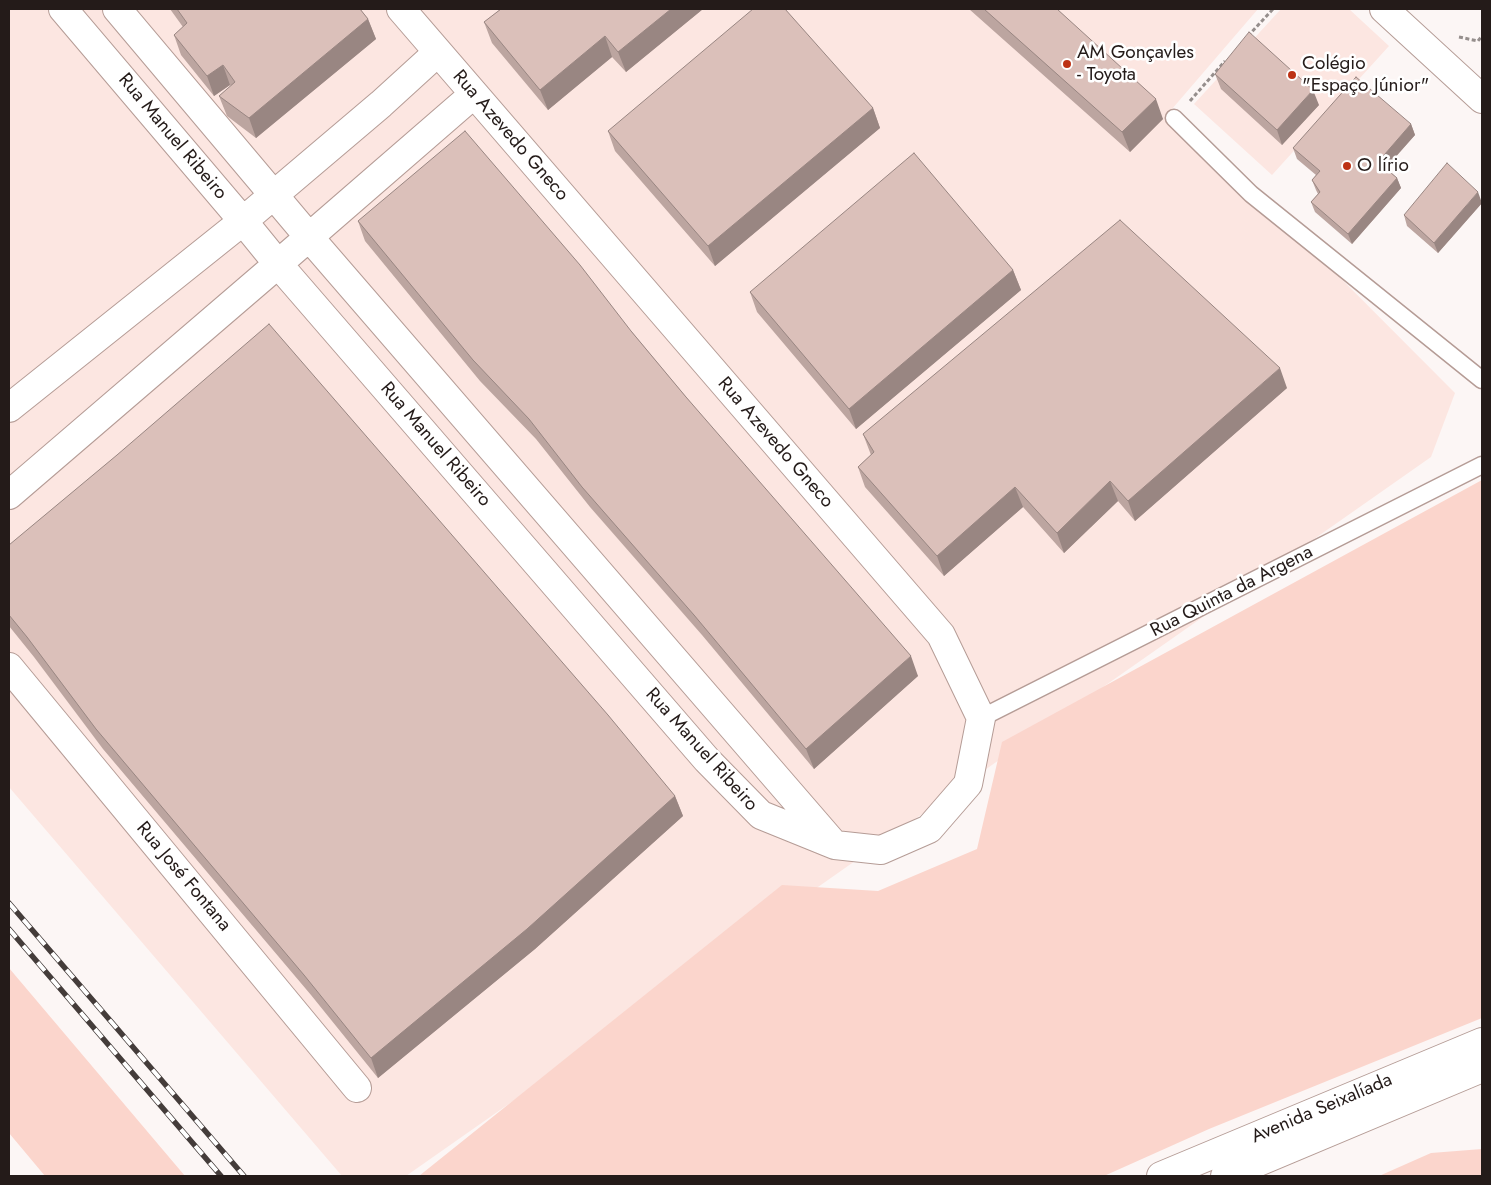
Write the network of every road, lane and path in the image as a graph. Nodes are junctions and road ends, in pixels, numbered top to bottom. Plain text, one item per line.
1 (63, 9) edge
2 (117, 9) edge
3 (401, 9) edge
4 (1273, 9) edge
5 (1384, 9) edge
6 (1246, 38) edge
7 (438, 52) junction
8 (1227, 60) edge
9 (474, 94) junction
10 (1482, 99) edge
11 (1174, 118) joint
12 (273, 196) junction
13 (243, 221) junction
14 (309, 238) junction
15 (278, 264) junction
16 (1482, 380) edge
17 (9, 408) edge
18 (1482, 465) edge
19 (9, 494) edge
20 (9, 667) edge
21 (981, 718) junction
22 (835, 845) junction
23 (1482, 1042) edge
24 (1482, 1068) edge
25 (357, 1088) dead end
26 (1161, 1176) edge
27 (1225, 1176) edge

1 - 13 street, Rua Manuel Ribeiro
2 - 12 street
3 - 7 street, Rua Azevedo Gneco
4 - 6 path
5 - 10 street
7 - 9 street, Rua Azevedo Gneco
7 - 12 street
8 - 11 path
9 - 14 street
9 - 21 street, Rua Azevedo Gneco
11 - 16 lane
12 - 13 street
12 - 14 street
13 - 15 street, Rua Manuel Ribeiro
13 - 17 street
14 - 15 street
14 - 22 street
15 - 19 street
15 - 22 street, Rua Manuel Ribeiro
18 - 21 lane, Rua Quinta da Argena
20 - 25 street, Rua José Fontana
21 - 22 street
23 - 26 street, Avenida Seixalíada
24 - 27 street, Avenida Seixalíada

